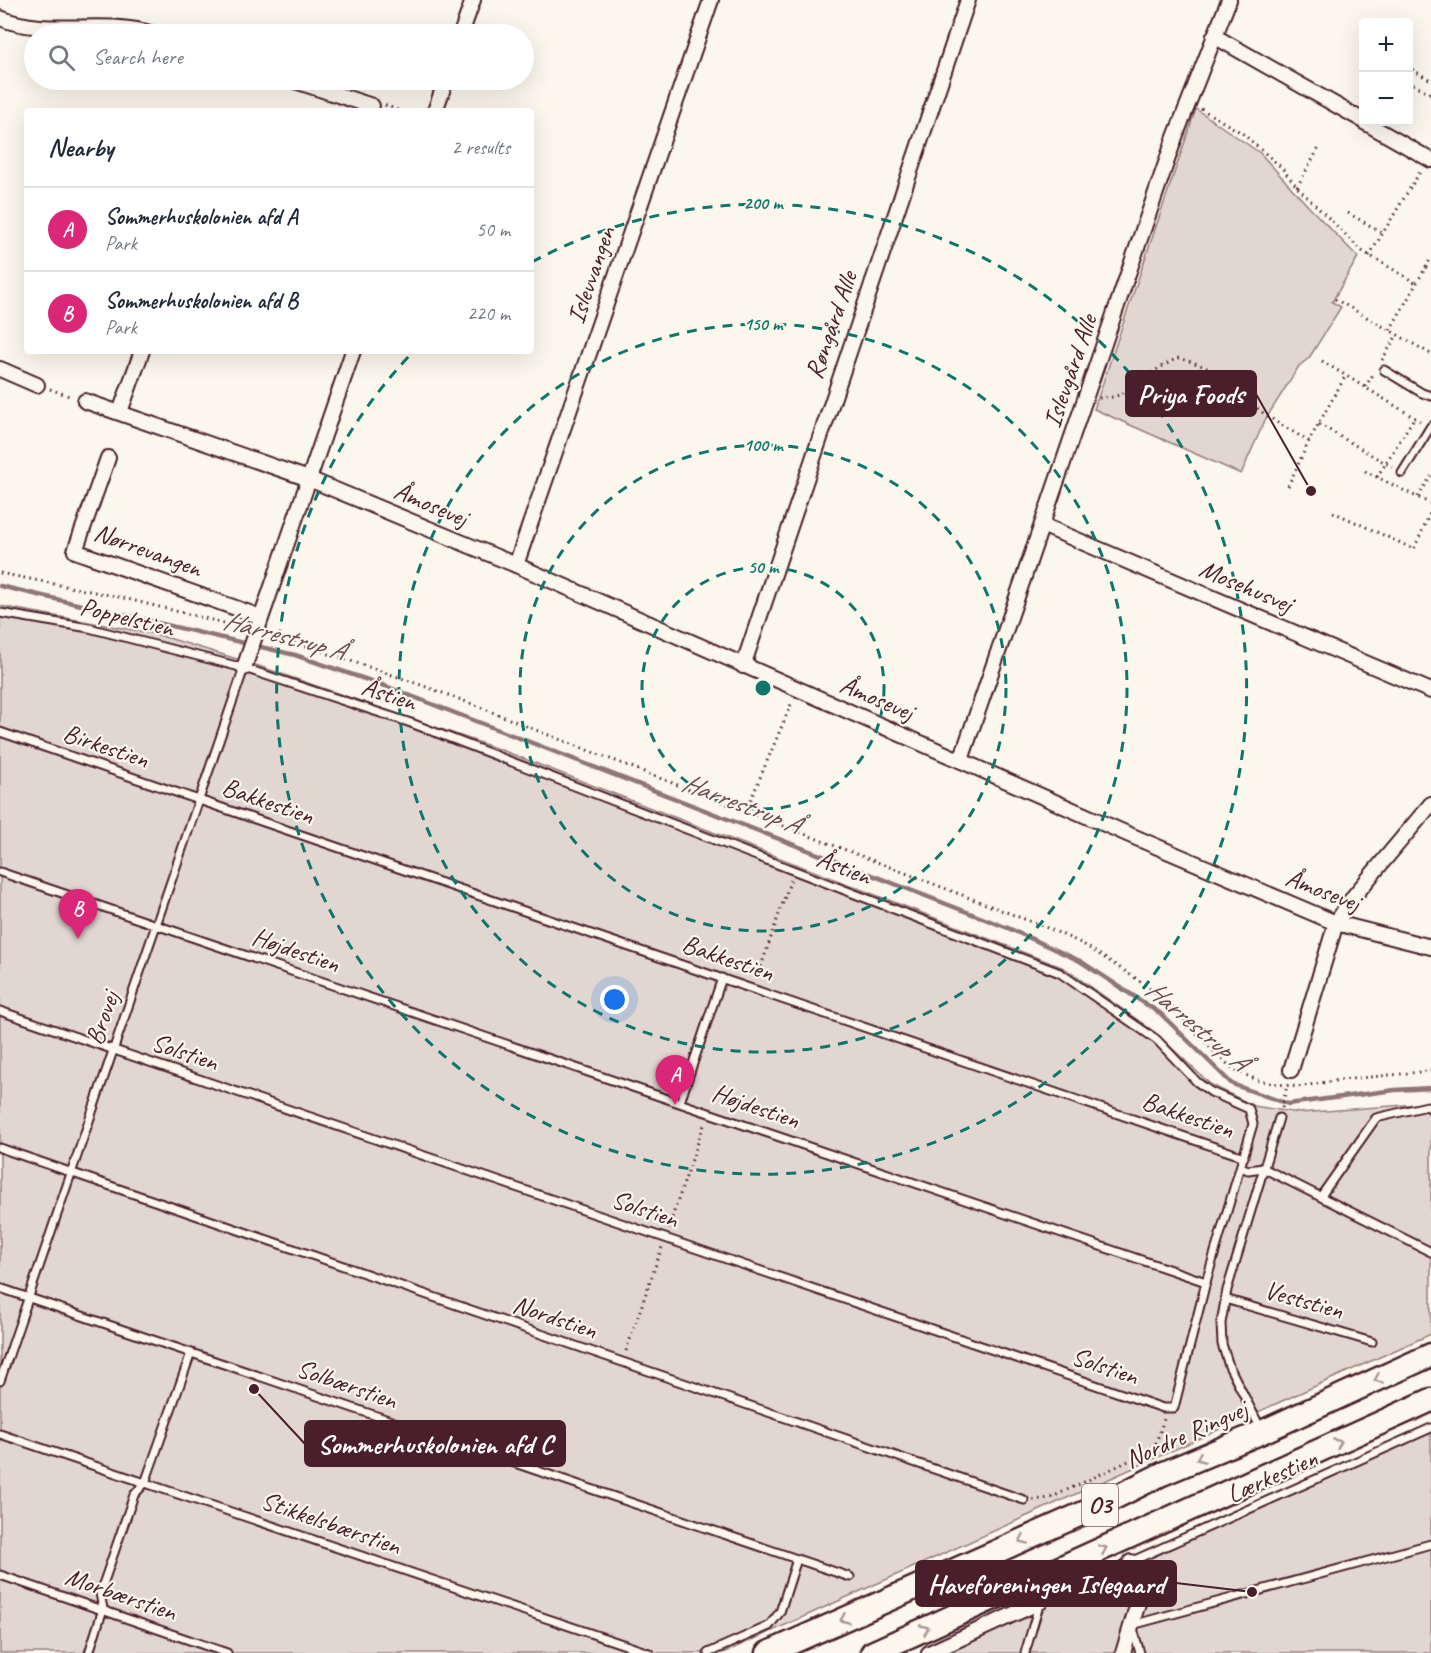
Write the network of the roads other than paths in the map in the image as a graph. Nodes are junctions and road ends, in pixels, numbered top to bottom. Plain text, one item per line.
1 (473, 0) edge
2 (711, 0) edge
3 (968, 0) edge
4 (1229, 0) edge
5 (0, 18) edge
6 (24, 24) edge
7 (465, 24) edge
8 (1214, 36) junction
9 (323, 90) edge
10 (442, 90) edge
11 (372, 106) dead end
12 (436, 108) edge
13 (1359, 119) edge
14 (1371, 126) edge
15 (1429, 159) edge
16 (141, 354) edge
17 (352, 354) edge
18 (0, 369) edge
19 (1384, 370) dead end
20 (37, 385) road end
21 (1431, 396) edge
22 (85, 401) road end
23 (120, 412) junction
24 (1431, 427) edge
25 (108, 458) dead end
26 (1402, 473) road end
27 (309, 479) junction
28 (1042, 525) junction
29 (516, 565) junction
30 (0, 613) edge
31 (261, 617) junction
32 (245, 666) junction
33 (743, 666) junction
34 (1431, 690) edge
35 (0, 732) edge
36 (961, 760) junction
37 (199, 799) junction
38 (1431, 804) edge
39 (0, 872) edge
40 (1336, 923) junction
41 (156, 925) junction
42 (1431, 947) edge
43 (722, 978) junction
44 (0, 1011) edge
45 (113, 1050) junction
46 (1291, 1070) dead end
47 (680, 1102) junction
48 (1431, 1109) edge
49 (1279, 1118) road end
50 (0, 1148) edge
51 (1244, 1157) junction
52 (1241, 1167) junction
53 (1263, 1168) junction
54 (71, 1173) junction
55 (1321, 1196) junction
56 (1431, 1252) edge
57 (1206, 1282) junction
58 (0, 1288) edge
59 (28, 1298) junction
60 (1225, 1299) junction
61 (1372, 1342) dead end
62 (191, 1353) junction
63 (1431, 1355) edge
64 (0, 1381) edge
65 (1431, 1400) edge
66 (1431, 1428) edge
67 (1262, 1432) junction
68 (0, 1434) edge
69 (145, 1483) junction
70 (1024, 1500) road end
71 (1431, 1544) edge
72 (797, 1559) junction
73 (1131, 1562) junction
74 (0, 1575) edge
75 (850, 1577) dead end
76 (1040, 1602) junction
77 (103, 1609) junction
78 (1132, 1625) junction
79 (89, 1653) edge
80 (227, 1653) edge
81 (649, 1653) edge
82 (708, 1653) edge
83 (768, 1653) edge
84 (872, 1653) edge
85 (929, 1653) edge
86 (1025, 1653) edge
87 (1123, 1653) edge
88 (1140, 1653) edge

1 - 7 street
2 - 29 street, Islevvangen
3 - 33 street, Røngård Alle
4 - 8 street, Islevgård Alle
5 - 6 street
8 - 13 street
8 - 28 street, Islevgård Alle
9 - 11 street
10 - 12 street
14 - 15 street
16 - 23 street
17 - 27 street
18 - 20 street
19 - 21 lane
22 - 23 street
23 - 27 street
24 - 26 lane
25 - 31 street, Nørrevangen
27 - 29 street, Åmosevej
27 - 31 street
28 - 34 street, Mosehusvej
28 - 36 street, Islevgård Alle
29 - 33 street, Åmosevej
30 - 32 lane, Poppelstien
31 - 32 street
32 - 37 lane, Brovej
32 - 51 lane, Åstien
33 - 36 street, Åmosevej
35 - 37 lane, Birkestien
36 - 40 street, Åmosevej
37 - 41 lane, Brovej
37 - 43 lane, Bakkestien
38 - 40 street
39 - 41 lane, Højdestien
40 - 42 street, Åmosevej
40 - 46 street
41 - 45 lane, Brovej
41 - 47 lane, Højdestien
43 - 47 lane
43 - 51 lane, Bakkestien
44 - 45 lane, Solstien
45 - 54 lane, Brovej
45 - 57 lane, Solstien
47 - 57 lane, Højdestien
48 - 55 lane
49 - 53 lane, Veststien
50 - 54 lane, Nordstien
51 - 52 lane
52 - 53 lane
52 - 57 lane
53 - 55 lane
53 - 60 lane, Veststien
54 - 59 lane, Brovej
54 - 70 lane, Nordstien
55 - 56 lane
58 - 59 lane, Solbærstien
59 - 62 lane, Solbærstien
59 - 64 lane, Brovej
60 - 61 lane, Veststien
60 - 67 lane, Veststien
62 - 69 lane
62 - 72 lane, Solbærstien
63 -> 67 main road, Nordre Ringvej / O3
84 -> 65 main road, O3
66 - 73 lane, Lærkestien
67 -> 83 main road, Nordre Ringvej / O3
68 - 69 lane, Stikkelsbærstien
69 - 77 lane
69 - 81 lane, Stikkelsbærstien
71 - 78 lane
72 - 75 lane, Solbærstien
72 - 82 lane
73 - 76 lane, Lærkestien
73 - 78 street
74 - 77 lane, Morbærstien
76 - 85 street
76 - 86 lane
77 - 79 lane
77 - 80 lane, Morbærstien
78 - 87 street
78 - 88 lane

